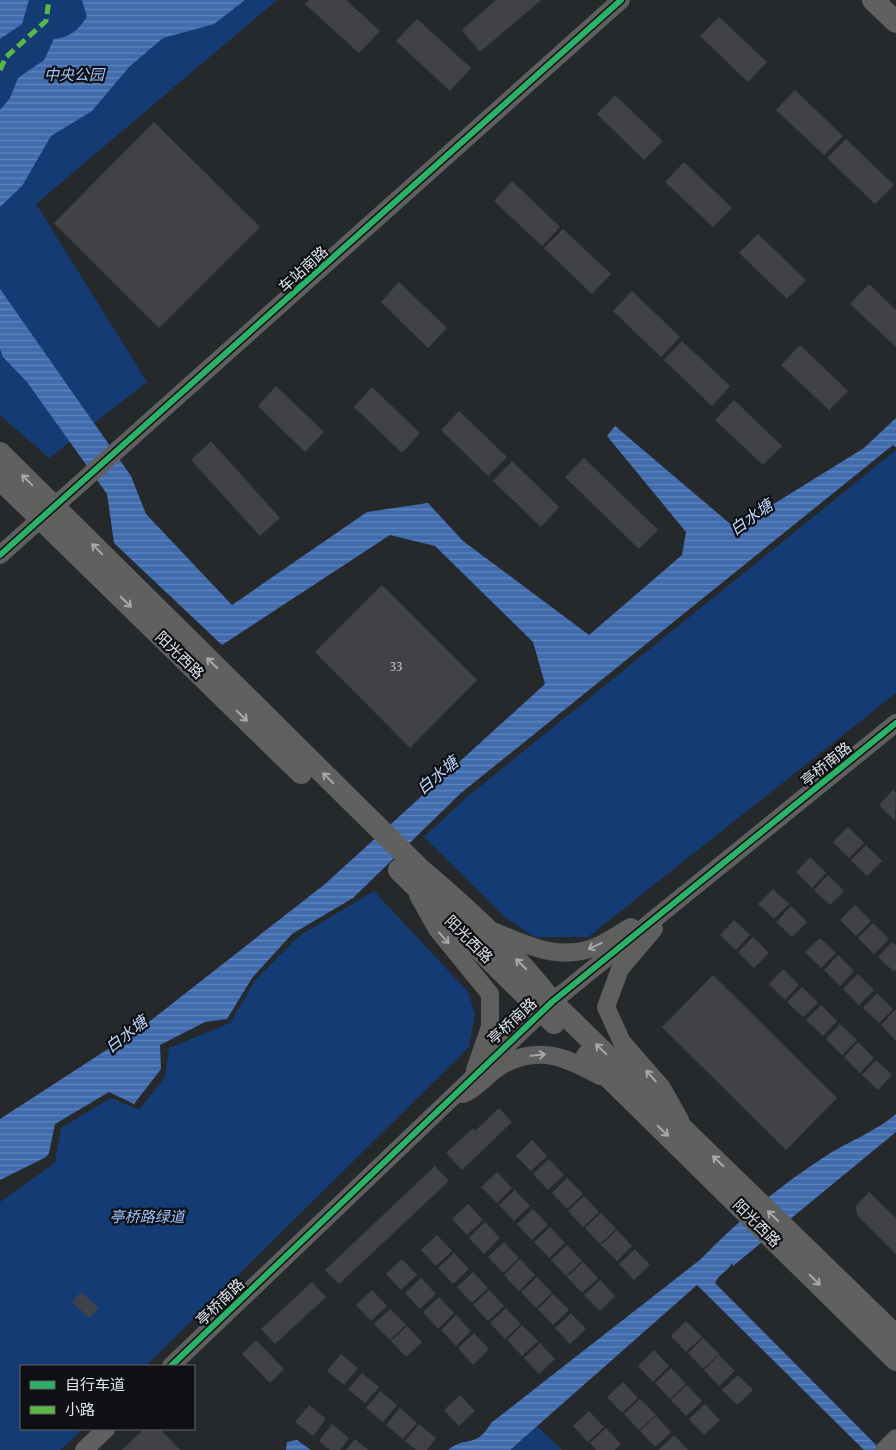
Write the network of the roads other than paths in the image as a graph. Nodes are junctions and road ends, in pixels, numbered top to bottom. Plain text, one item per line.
1 (621, 0) edge
2 (873, 0) edge
3 (896, 22) edge
4 (0, 453) edge
5 (0, 479) edge
6 (48, 513) junction
7 (0, 555) edge
8 (896, 723) edge
9 (416, 876) junction
10 (683, 896) junction
11 (483, 926) junction
12 (546, 1006) junction
13 (473, 1074) junction
14 (616, 1085) junction
15 (444, 1102) junction
16 (687, 1131) junction
17 (746, 1201) junction
18 (787, 1241) junction
19 (896, 1336) edge
20 (896, 1360) edge
21 (172, 1365) edge
22 (105, 1430) edge
23 (896, 1438) edge
24 (84, 1450) edge
25 (884, 1450) edge

1 - 6 street, 车站南路
2 - 3 main road
6 -> 4 main road
5 - 6 main road
6 - 7 street, 车站南路
6 - 9 main road, 阳光西路
8 - 10 street, 亭桥南路
9 - 11 main road, 阳光西路
9 - 12 main road, 阳光西路
9 -> 13 street
10 -> 11 street
10 - 12 street, 亭桥南路
16 -> 10 street
12 -> 11 main road, 阳光西路
12 - 13 street, 亭桥南路
12 - 14 main road, 阳光西路
16 -> 12 main road, 阳光西路
13 - 15 street, 亭桥南路
15 -> 14 street
14 -> 17 main road, 阳光西路
15 - 21 street, 亭桥南路
17 -> 16 main road, 阳光西路
17 - 18 main road, 阳光西路
18 - 19 main road, 阳光西路
18 -> 20 main road, 阳光西路
22 - 24 street
23 - 25 street

